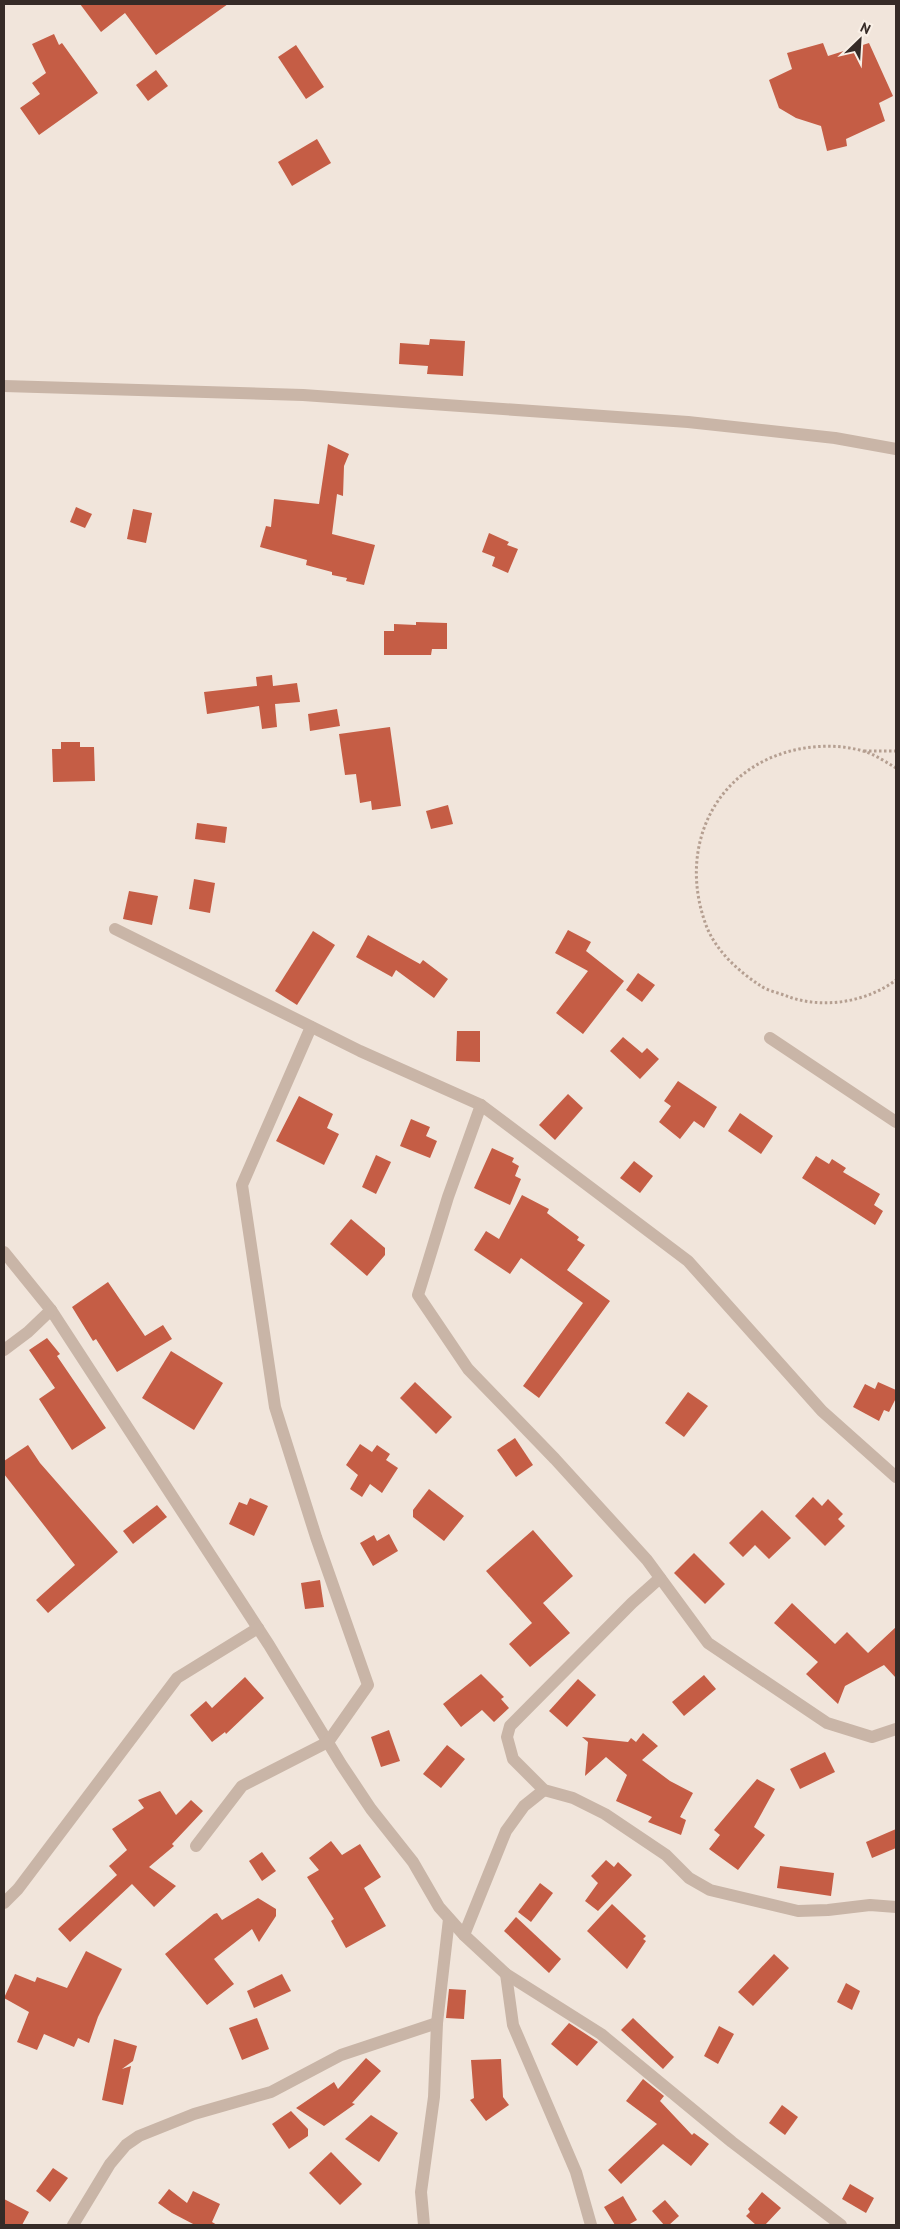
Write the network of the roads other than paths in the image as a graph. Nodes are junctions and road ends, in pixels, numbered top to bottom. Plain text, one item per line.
1 (4, 386) edge
2 (896, 449) edge
3 (115, 930) dead end
4 (312, 1027) junction
5 (770, 1038) dead end
6 (482, 1105) junction
7 (896, 1122) edge
8 (4, 1252) edge
9 (51, 1310) junction
10 (4, 1350) edge
11 (896, 1478) edge
12 (660, 1578) junction
13 (258, 1628) junction
14 (896, 1729) edge
15 (328, 1742) junction
16 (544, 1790) junction
17 (196, 1846) dead end
18 (4, 1903) edge
19 (896, 1907) edge
20 (449, 1919) junction
21 (464, 1935) junction
22 (506, 1974) junction
23 (437, 2023) junction
24 (73, 2225) edge
25 (424, 2225) edge
26 (591, 2225) edge
27 (841, 2225) edge

1 - 2 street
3 - 4 street
4 - 6 street
4 - 15 street
5 - 7 street
6 - 11 street
6 - 12 street
8 - 9 street
9 - 10 street
9 - 13 street
12 - 14 street
12 - 16 street
13 - 15 street
13 - 18 street
15 - 17 street
15 - 20 street
16 - 19 street
16 - 21 street
20 - 21 street
20 - 23 street
21 - 22 street
22 - 26 street
22 - 27 street
23 - 24 street
23 - 25 street

